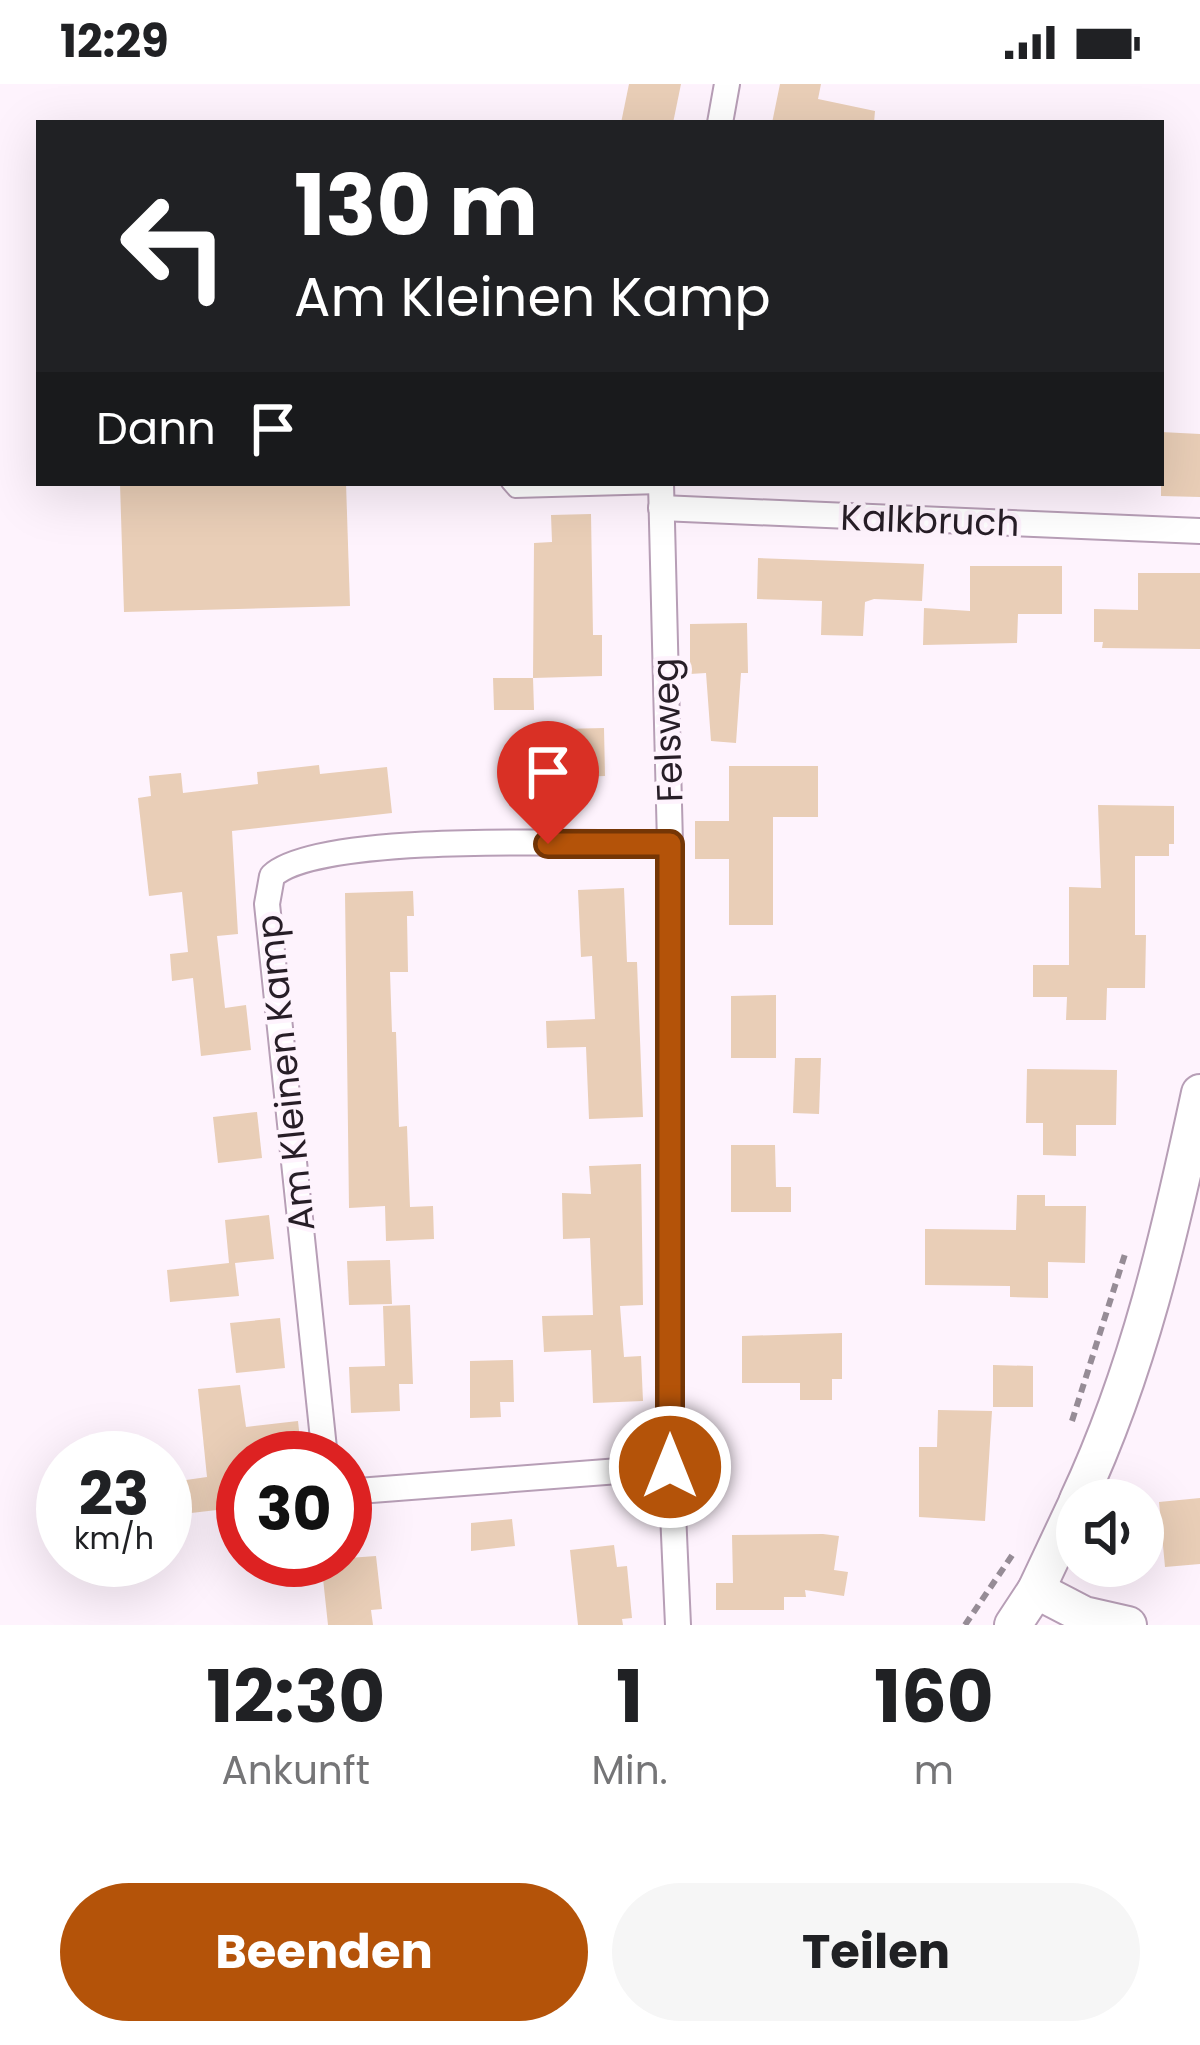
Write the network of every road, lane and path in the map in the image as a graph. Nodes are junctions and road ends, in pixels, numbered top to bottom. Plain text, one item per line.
1 (727, 84) edge
2 (720, 120) edge
3 (511, 486) edge
4 (661, 493) edge
5 (1200, 531) edge
6 (670, 844) junction
7 (1200, 1093) edge
8 (1130, 1237) dead end
9 (1070, 1425) dead end
10 (322, 1431) edge
11 (670, 1467) junction
12 (1087, 1479) edge
13 (372, 1490) edge
14 (1017, 1547) dead end
15 (1056, 1548) edge
16 (1036, 1590) junction
17 (678, 1625) edge
18 (966, 1625) edge
19 (1013, 1625) edge
20 (1128, 1625) edge

1 - 2 street
3 - 4 lane
4 - 5 street, Kalkbruch
4 - 6 street, Felsweg
6 - 10 street, Am Kleinen Kamp
6 - 11 street, Felsweg
7 - 12 street
8 - 9 path
11 - 13 street
11 - 17 street, Felsweg
14 - 18 path
15 - 16 street
16 - 19 street
16 - 20 street

